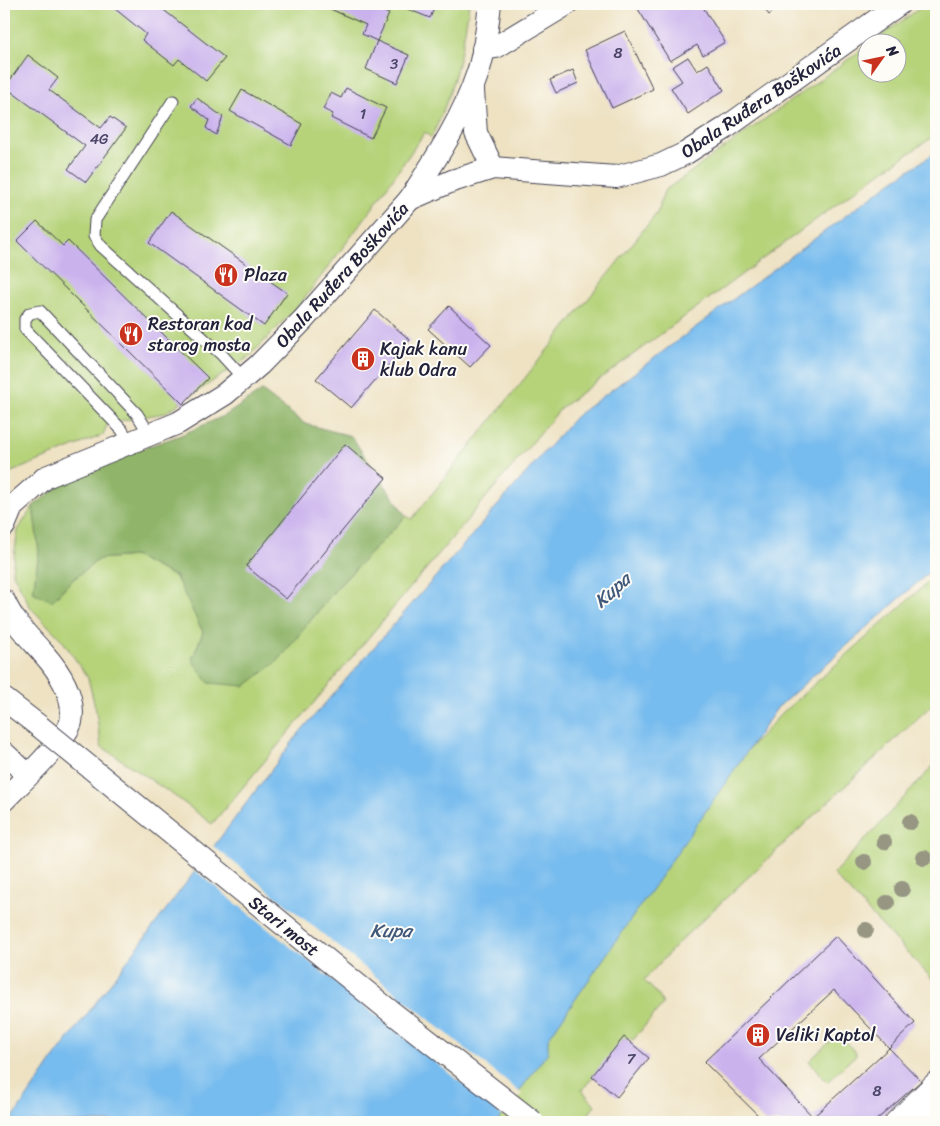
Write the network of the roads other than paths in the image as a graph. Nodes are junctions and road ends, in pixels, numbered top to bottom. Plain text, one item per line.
1 (490, 4) edge
2 (567, 4) edge
3 (899, 4) edge
4 (483, 50) junction
5 (473, 87) junction
6 (173, 101) dead end
7 (493, 168) junction
8 (410, 199) junction
9 (243, 378) junction
10 (140, 439) junction
11 (4, 522) edge
12 (4, 601) edge
13 (4, 699) edge
14 (4, 752) edge
15 (28, 775) junction
16 (4, 800) edge
17 (936, 1083) edge
18 (936, 1104) edge
19 (533, 1122) edge
20 (896, 1122) edge
21 (924, 1122) edge

1 - 4 street
2 - 4 street
3 - 7 street, Obala Ruđera Boškovića
4 - 5 street
5 - 7 street
5 - 8 street
6 - 9 lane
7 - 8 street, Obala Ruđera Boškovića
8 - 9 street, Obala Ruđera Boškovića
9 - 10 street, Obala Ruđera Boškovića
10 - 10 lane
10 - 11 street, Obala Ruđera Boškovića
12 - 15 street
13 - 19 street, Stari most, bridge
14 - 15 street
15 - 16 street
17 - 20 street
18 - 21 street

